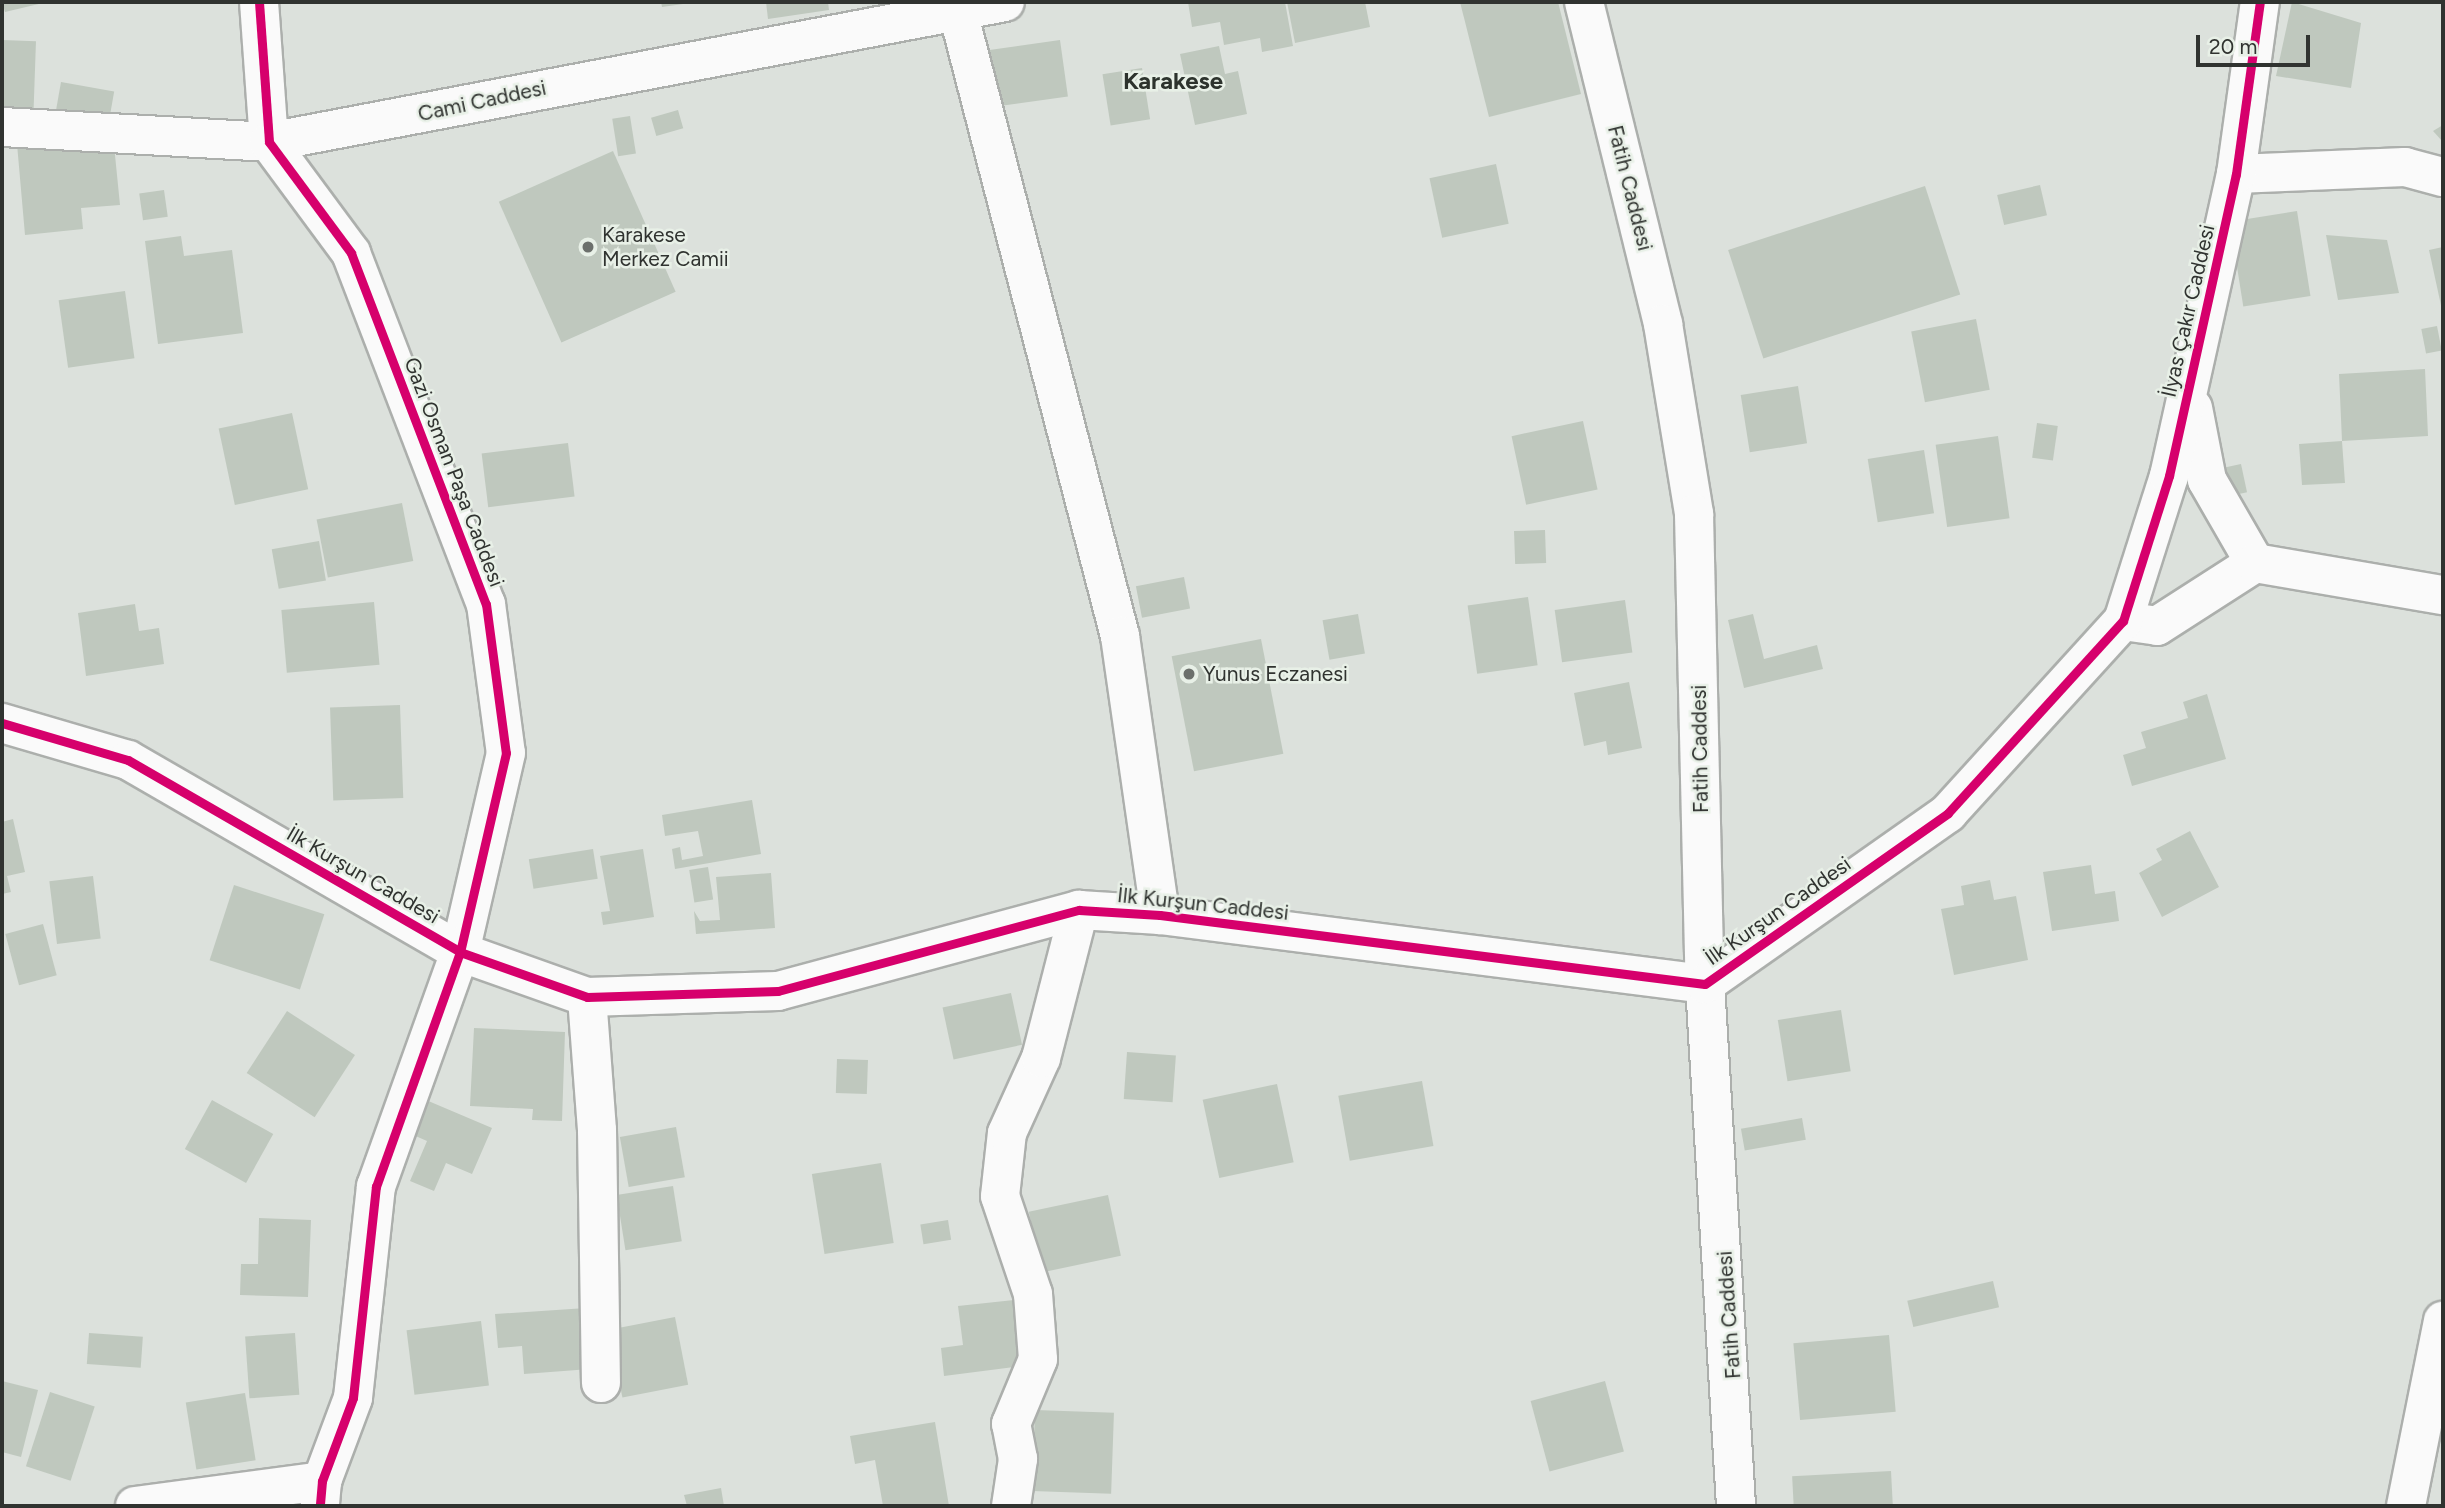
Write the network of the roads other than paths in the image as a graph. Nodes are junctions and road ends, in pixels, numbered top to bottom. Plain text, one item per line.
1 (259, 2) edge
2 (1006, 2) edge
3 (1584, 2) edge
4 (2260, 2) edge
5 (958, 12) junction
6 (2, 127) edge
7 (269, 142) junction
8 (2236, 174) junction
9 (2443, 177) edge
10 (2190, 383) junction
11 (2255, 563) junction
12 (2443, 595) edge
13 (2123, 621) junction
14 (2, 723) edge
15 (1079, 911) junction
16 (1160, 915) junction
17 (460, 952) junction
18 (1705, 984) junction
19 (587, 997) junction
20 (2443, 1321) edge
21 (601, 1383) dead end
22 (321, 1494) edge
23 (135, 1506) edge
24 (1011, 1506) edge
25 (1736, 1506) edge
26 (2406, 1506) edge

1 - 7 street
2 - 5 street, Cami Caddesi
3 - 18 street, Fatih Caddesi
4 - 8 street, İlyas Çakır Caddesi
5 - 7 street, Cami Caddesi
5 - 16 street
6 - 7 street, Cami Caddesi
7 - 17 street, Gazi Osman Paşa Caddesi
8 - 9 street
8 - 10 street, İlyas Çakır Caddesi
10 - 11 street
10 - 13 street, İlyas Çakır Caddesi
11 - 12 street
11 - 13 street
13 - 18 street, İlk Kurşun Caddesi
14 - 17 street, İlk Kurşun Caddesi
15 - 16 street, İlk Kurşun Caddesi
15 - 19 street, İlk Kurşun Caddesi
15 - 24 street
16 - 18 street, İlk Kurşun Caddesi
17 - 19 street, İlk Kurşun Caddesi
17 - 22 street, Gazi Osman Paşa Caddesi
18 - 25 street, Fatih Caddesi
19 - 21 street
20 - 26 street
22 - 23 street

